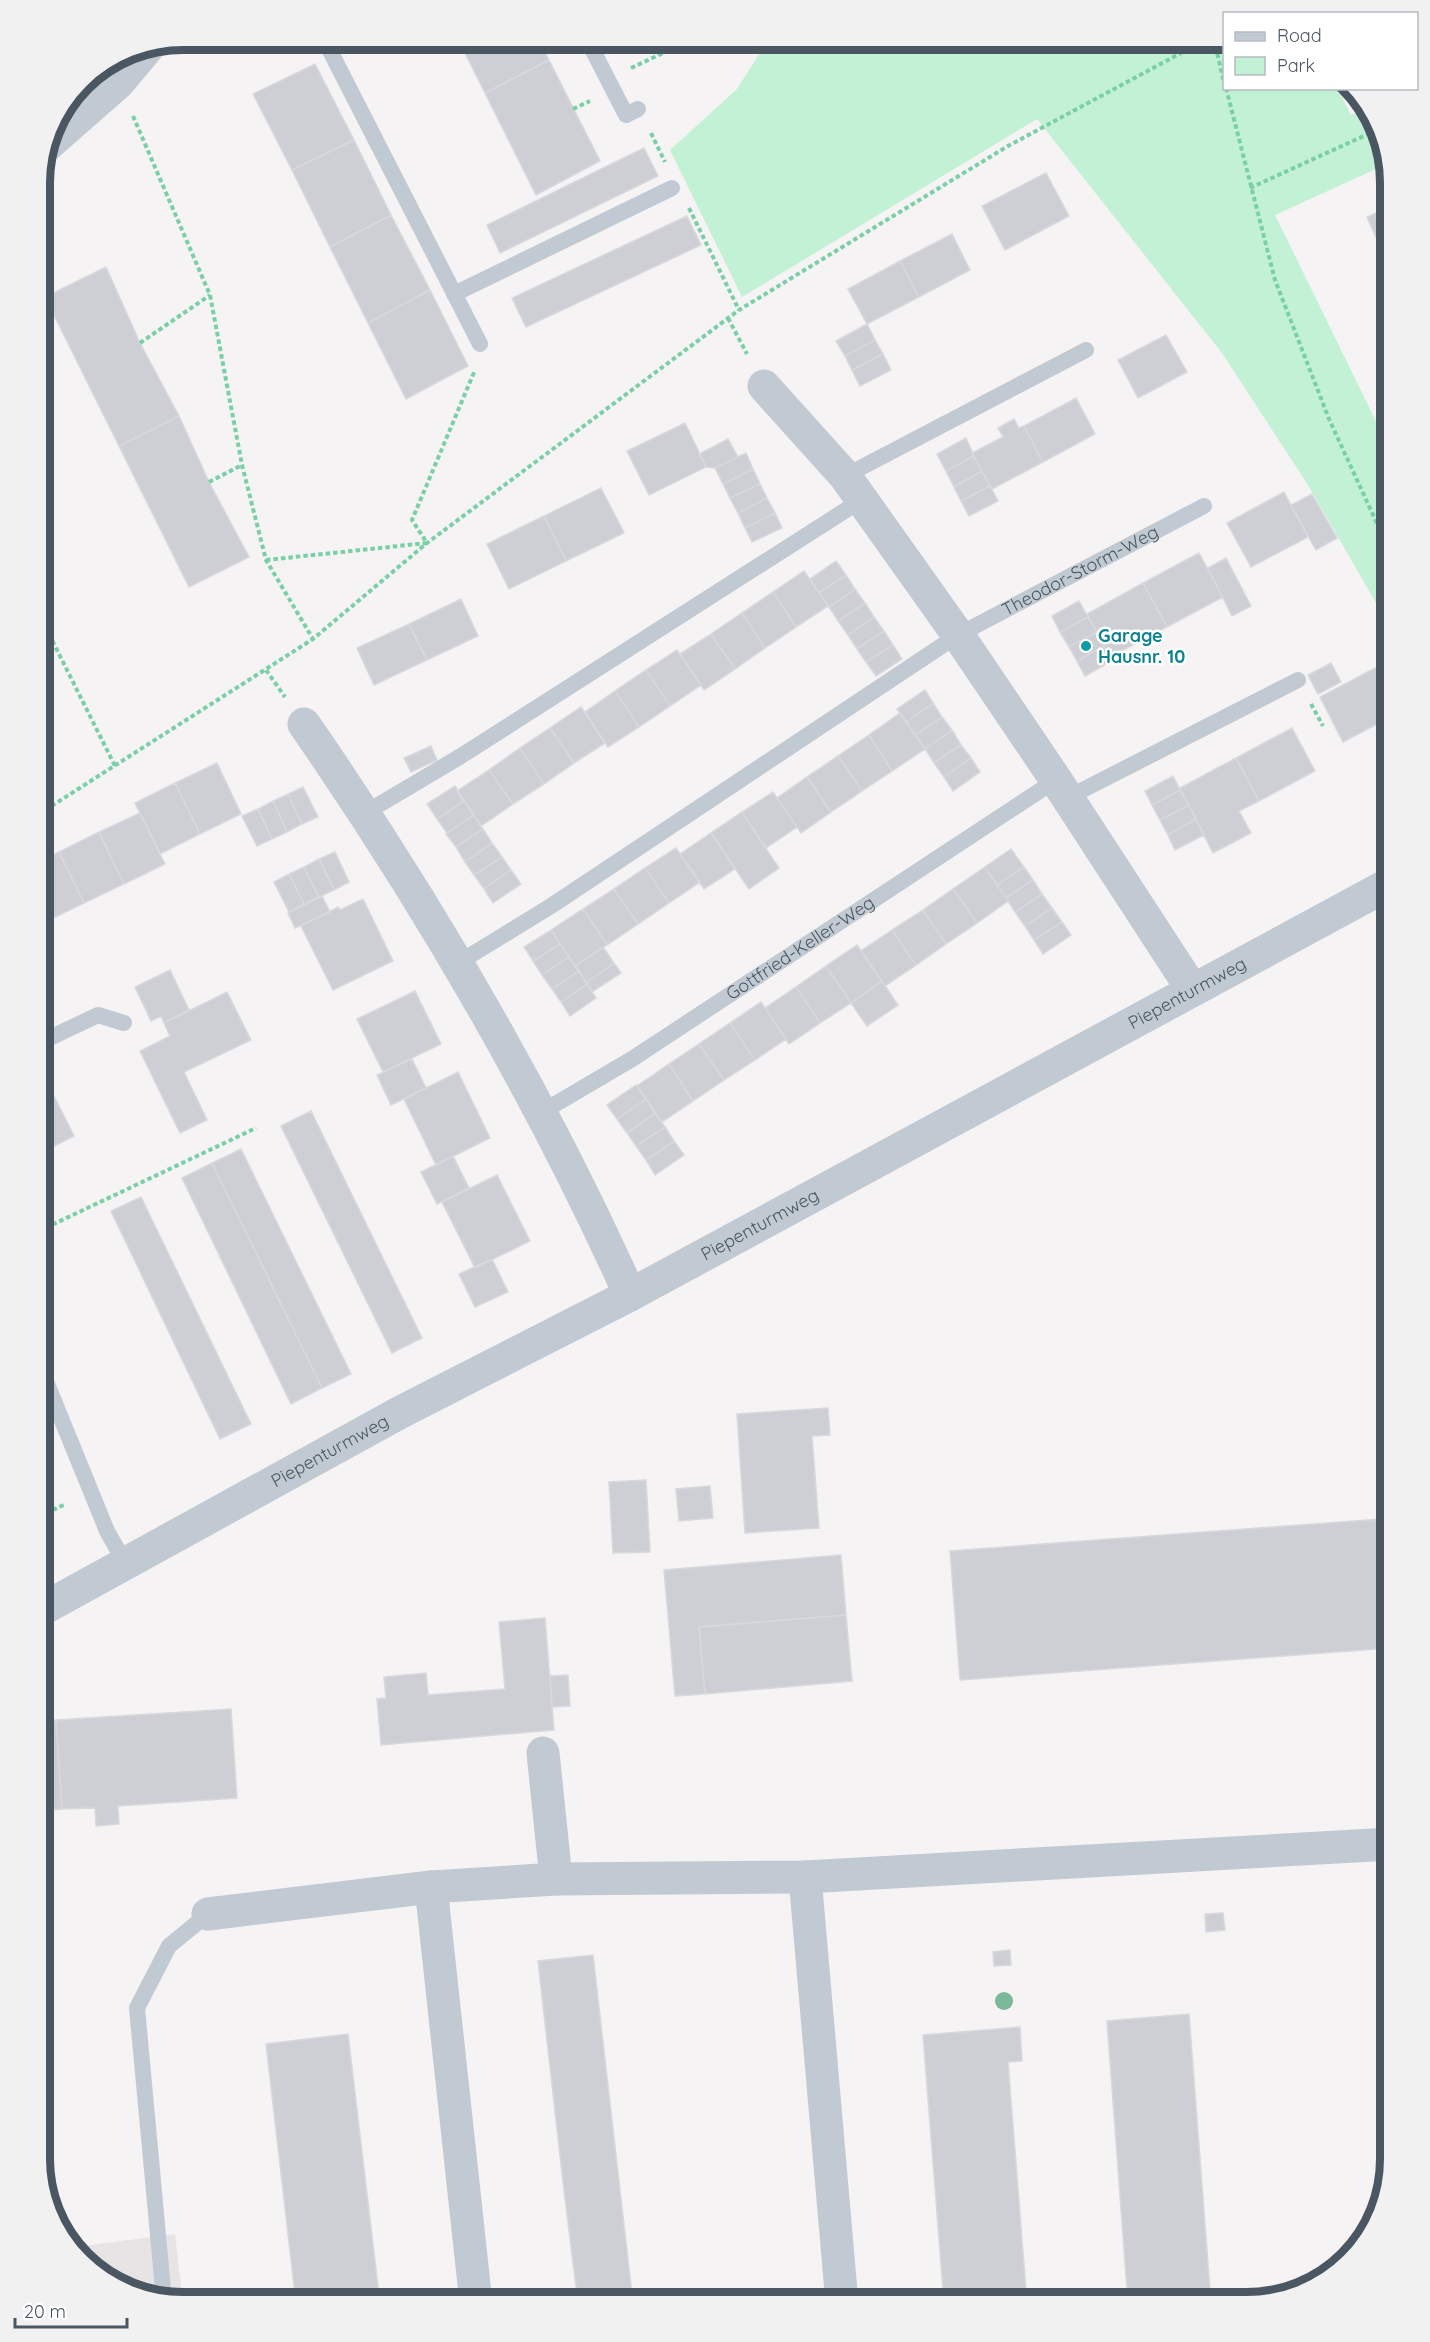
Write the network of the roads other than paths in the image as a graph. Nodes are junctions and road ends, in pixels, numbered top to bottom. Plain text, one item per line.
1 (330, 50) edge
2 (592, 50) edge
3 (140, 57) edge
4 (638, 109) dead end
5 (59, 135) edge
6 (672, 188) dead end
7 (454, 294) junction
8 (480, 344) road end
9 (1086, 350) dead end
10 (764, 386) road end
11 (852, 489) junction
12 (1204, 506) dead end
13 (958, 635) junction
14 (1298, 680) dead end
15 (304, 724) dead end
16 (1062, 789) junction
17 (365, 813) junction
18 (1380, 889) edge
19 (458, 963) junction
20 (1192, 989) junction
21 (124, 1023) dead end
22 (50, 1038) edge
23 (542, 1112) junction
24 (630, 1295) junction
25 (50, 1391) edge
26 (125, 1563) junction
27 (50, 1605) edge
28 (543, 1753) dead end
29 (1380, 1845) edge
30 (805, 1877) junction
31 (556, 1879) junction
32 (431, 1887) junction
33 (208, 1914) joint
34 (163, 2291) edge
35 (475, 2292) edge
36 (841, 2292) edge

1 - 7 lane
2 - 4 lane
3 - 5 street
6 - 7 lane
7 - 8 lane
9 - 11 lane
10 - 11 street
11 - 13 street
11 - 17 lane
12 - 13 lane, Theodor-Storm-Weg
13 - 16 street
13 - 19 lane
14 - 16 lane
15 - 17 street
16 - 20 street
16 - 23 lane, Gottfried-Keller-Weg
17 - 19 street
18 - 20 street, Piepenturmweg
19 - 23 street
20 - 24 street, Piepenturmweg
21 - 22 lane
23 - 24 street
24 - 26 street, Piepenturmweg
25 - 26 lane
26 - 27 street, Piepenturmweg
28 - 31 street
29 - 30 street
30 - 31 street
30 - 36 street
31 - 32 street
32 - 33 street
32 - 35 street
33 - 34 lane

